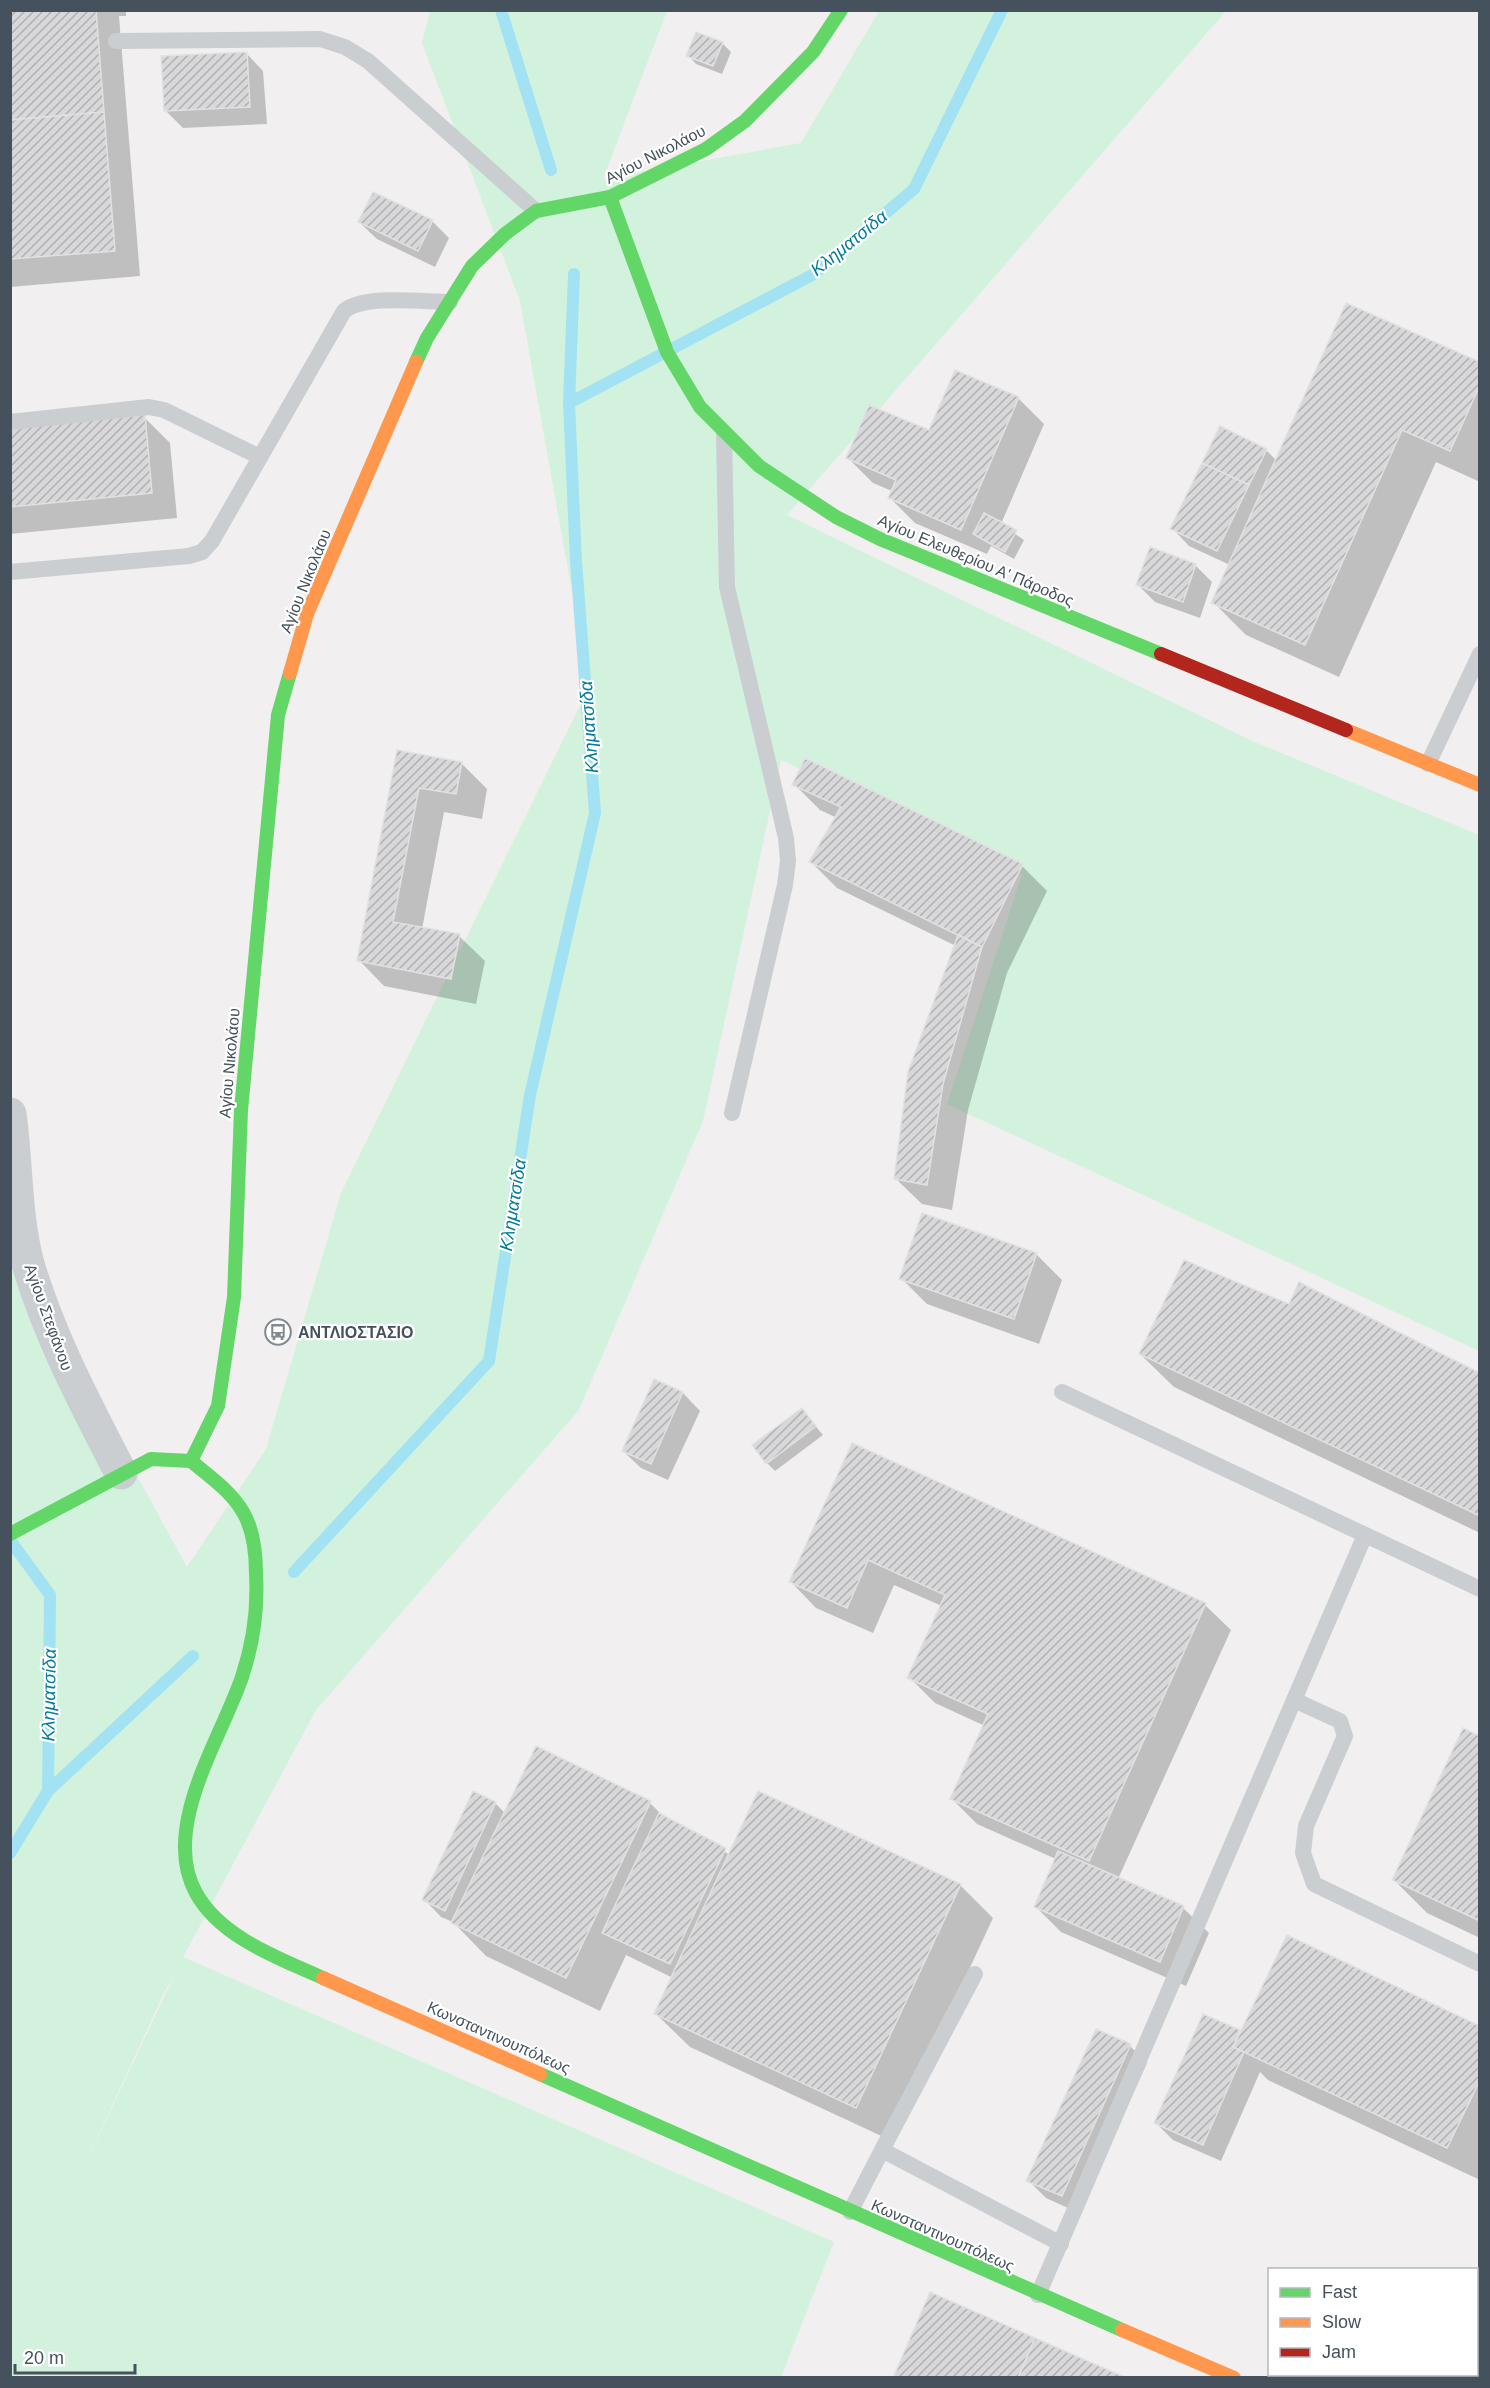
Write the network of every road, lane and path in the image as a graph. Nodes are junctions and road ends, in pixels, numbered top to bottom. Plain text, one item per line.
1 (841, 10) edge
2 (116, 41) dead end
3 (610, 197) junction
4 (536, 211) junction
5 (450, 302) junction
6 (10, 422) edge
7 (724, 432) junction
8 (260, 457) junction
9 (10, 572) edge
10 (1479, 654) edge
11 (1428, 764) junction
12 (1479, 785) edge
13 (732, 1113) dead end
14 (10, 1114) edge
15 (1062, 1392) dead end
16 (191, 1461) junction
17 (121, 1473) junction
18 (10, 1534) edge
19 (1365, 1535) junction
20 (1479, 1589) edge
21 (1294, 1700) junction
22 (1479, 1964) edge
23 (975, 1974) dead end
24 (882, 2150) junction
25 (850, 2212) junction
26 (1061, 2244) junction
27 (1038, 2295) junction
28 (1234, 2378) edge

1 - 3 street, Αγίου Νικολάου
2 - 4 lane
3 - 4 street, Αγίου Νικολάου
3 - 7 street, Αγίου Ελευθερίου Α' Πάροδος
4 - 5 street, Αγίου Νικολάου
5 - 8 lane
5 - 16 street, Αγίου Νικολάου
6 - 8 lane
7 - 11 street, Αγίου Ελευθερίου Α' Πάροδος
7 - 13 lane
8 - 9 lane
10 - 11 lane
11 - 12 street, Αγίου Ελευθερίου Α' Πάροδος
14 - 17 street, Αγίου Στεφάνου
15 - 19 lane
16 - 17 street
16 - 25 street, Κωνσταντινουπόλεως
17 - 18 street
19 - 20 lane
19 - 21 lane
21 - 22 lane
21 - 26 lane
23 - 24 lane
24 - 25 lane
24 - 26 lane
25 - 27 street, Κωνσταντινουπόλεως
26 - 27 lane
27 - 28 street, Κωνσταντινουπόλεως

